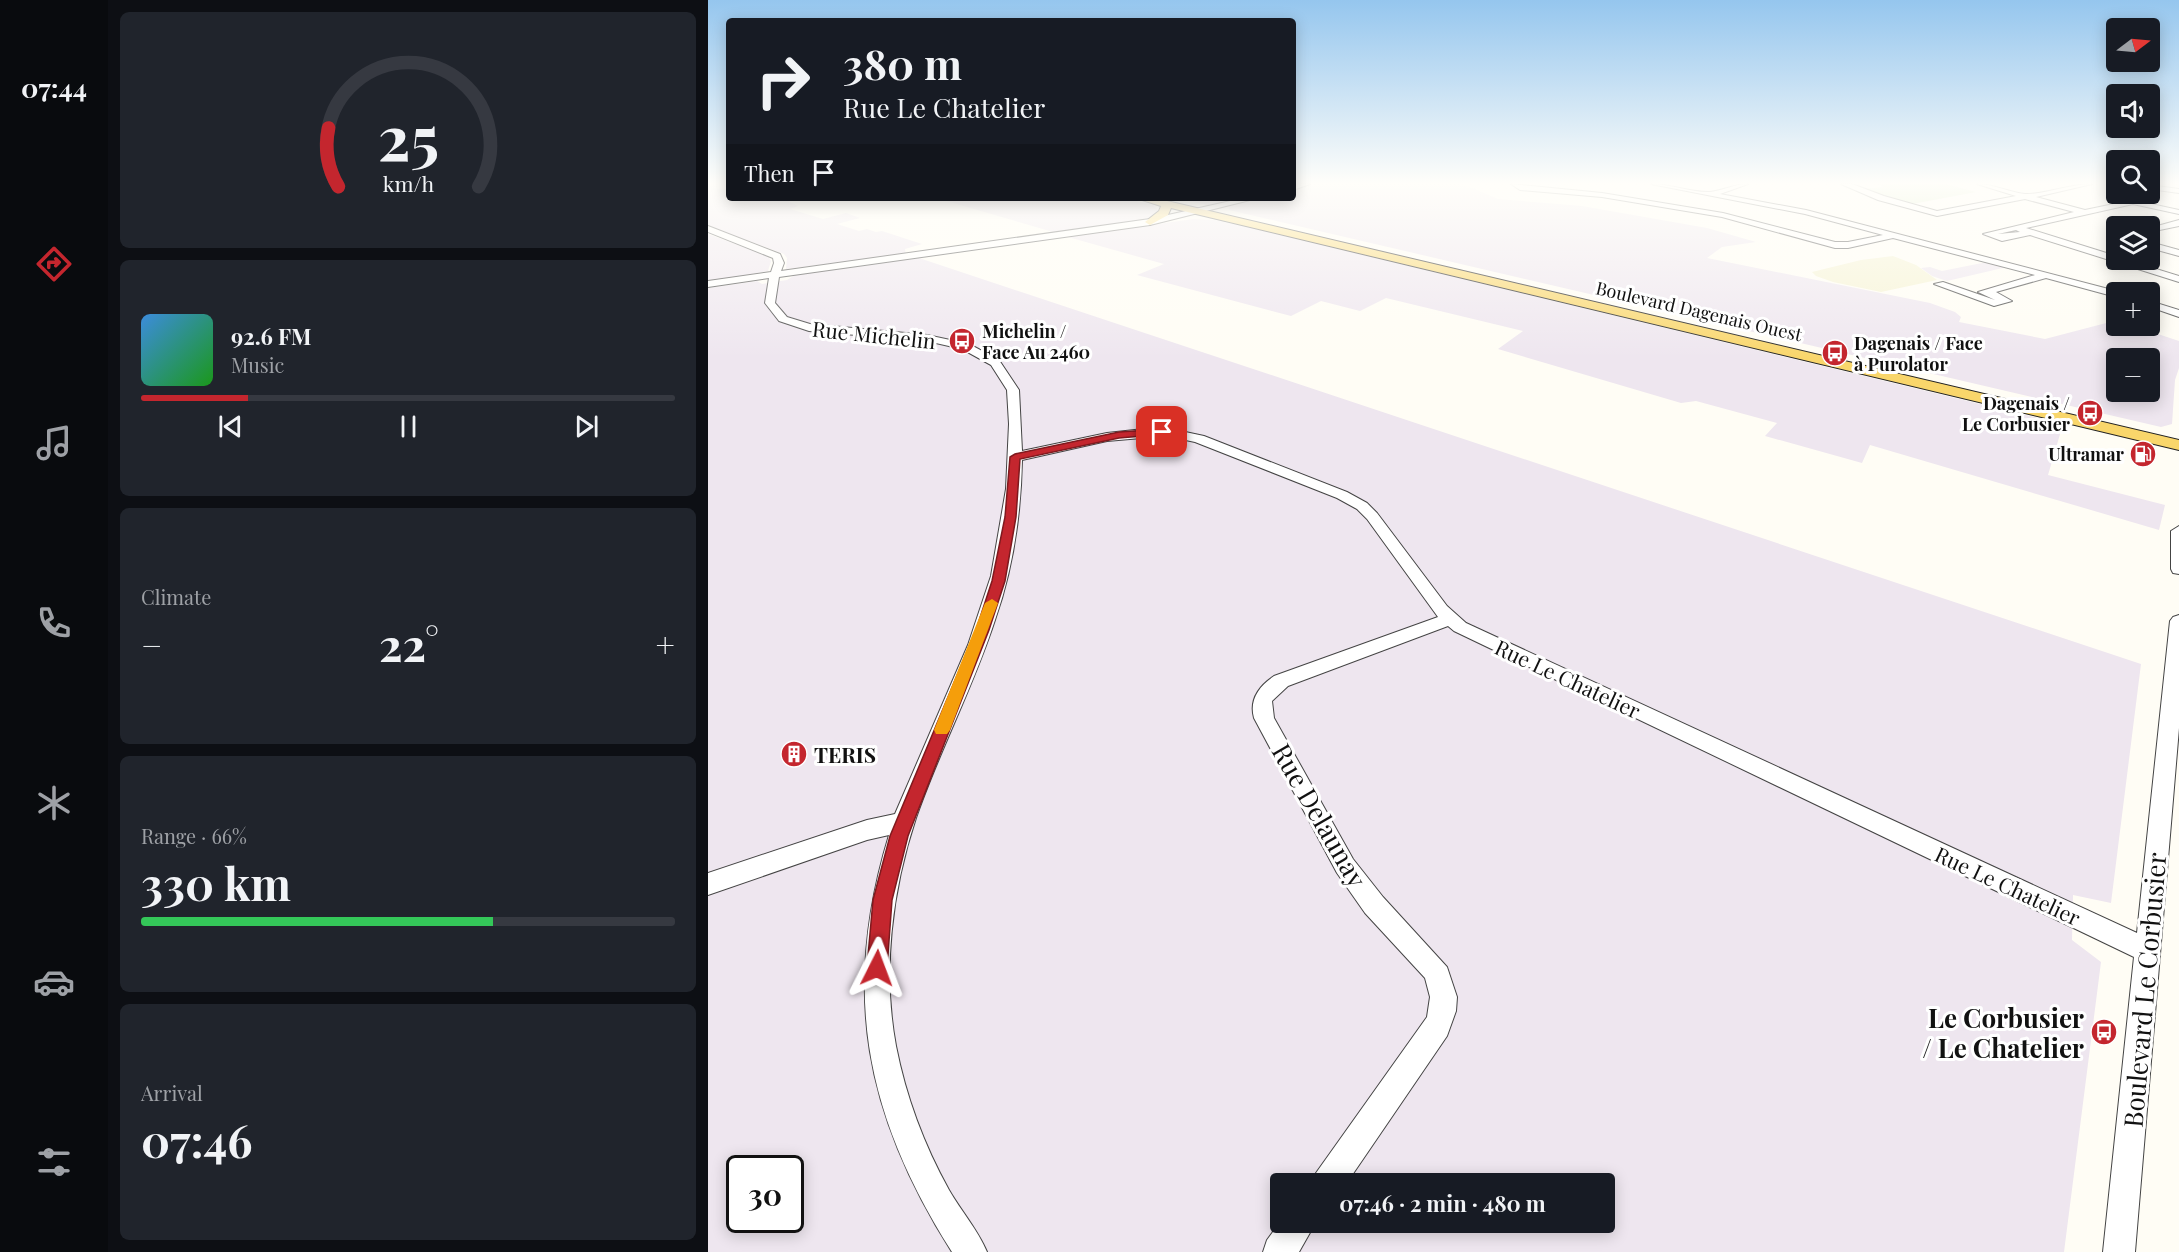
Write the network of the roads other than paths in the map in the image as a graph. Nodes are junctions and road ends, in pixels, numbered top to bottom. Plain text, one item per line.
1 (741, 242) edge
2 (1006, 242) edge
3 (1331, 242) edge
4 (1335, 242) edge
5 (1826, 242) edge
6 (1858, 242) edge
7 (1920, 242) edge
8 (2064, 242) edge
9 (2160, 247) edge
10 (2179, 253) edge
11 (776, 275) junction
12 (2045, 275) junction
13 (2179, 279) edge
14 (708, 284) edge
15 (1939, 284) dead end
16 (1986, 291) junction
17 (2106, 291) edge
18 (1972, 295) junction
19 (2160, 308) edge
20 (2179, 314) edge
21 (2179, 438) edge
22 (2179, 445) edge
23 (1015, 457) junction
24 (2179, 531) edge
25 (2179, 569) edge
26 (1449, 619) junction
27 (2179, 621) edge
28 (904, 822) junction
29 (708, 884) edge
30 (2148, 951) junction
31 (1335, 1173) edge
32 (1292, 1233) edge
33 (971, 1252) edge
34 (1279, 1252) edge
35 (2119, 1252) edge

1 - 11 street
2 - 11 street
3 - 22 main road, Boulevard Dagenais Ouest
4 - 21 main road, Boulevard Dagenais Ouest
5 - 6 street
7 - 12 street
8 - 13 street
9 - 10 street
11 - 14 street
11 - 23 street, Rue Michelin
12 - 16 street
12 - 17 street
15 - 18 street
16 - 18 street
16 - 18 street
19 - 20 street
23 - 26 street, Rue Le Chatelier
23 - 28 street, Rue Michelin
24 - 25 street
26 - 30 street, Rue Le Chatelier
26 - 31 street, Rue Delaunay
27 - 30 street, Boulevard Le Corbusier
28 - 29 street
28 - 33 street, Rue Michelin
30 - 35 street, Boulevard Le Corbusier
32 - 34 street

